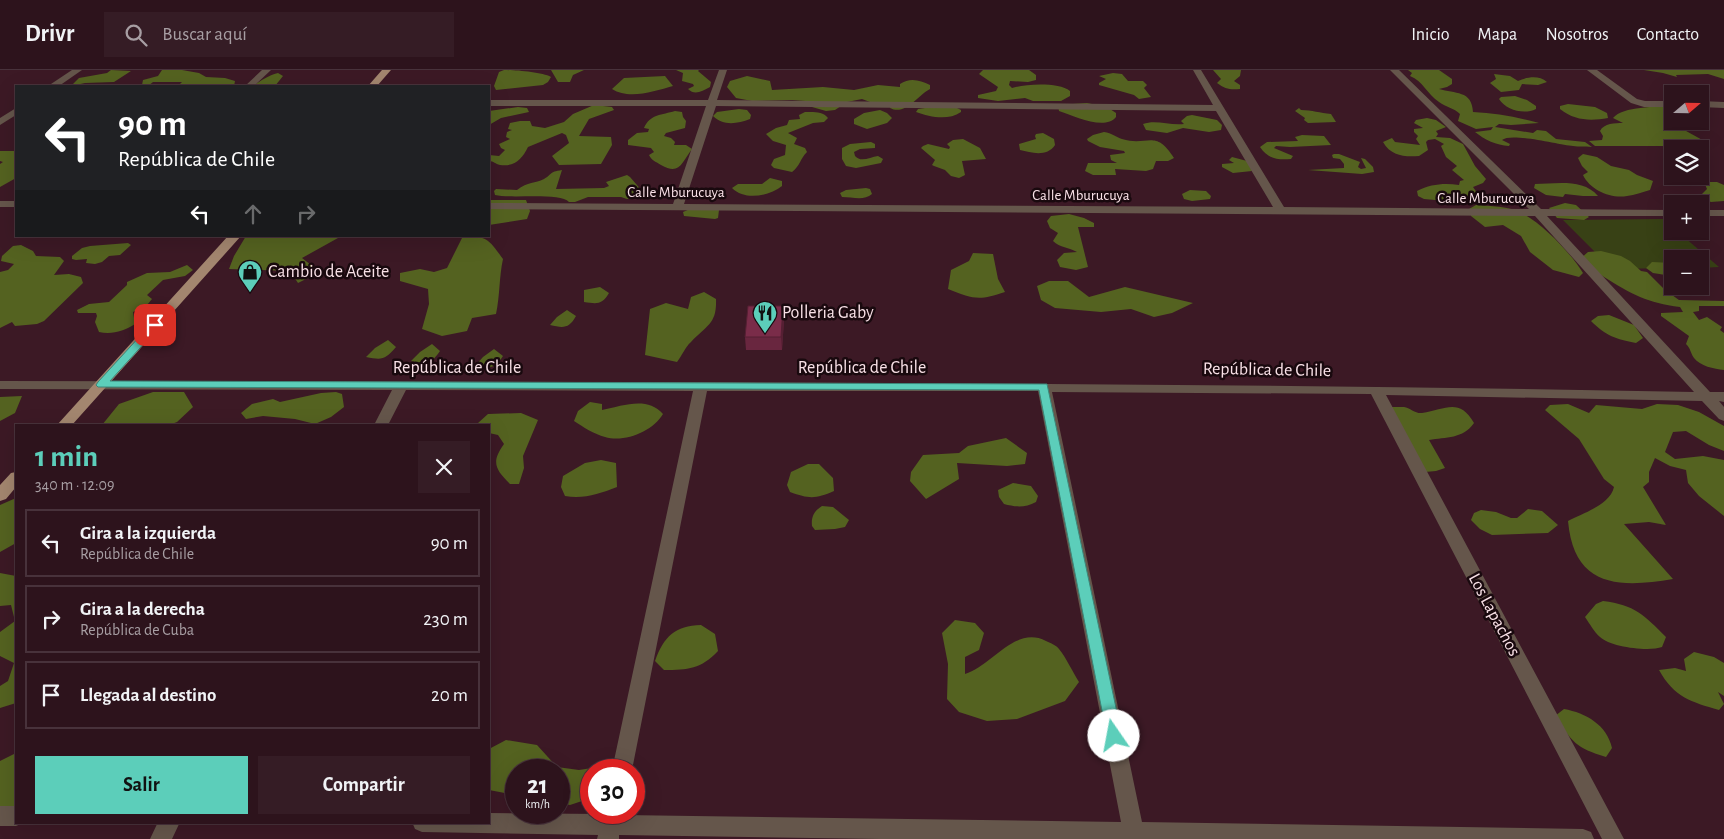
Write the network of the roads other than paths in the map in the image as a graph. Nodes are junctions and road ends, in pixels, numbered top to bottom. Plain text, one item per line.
1 (78, 70) edge
2 (267, 70) edge
3 (387, 70) edge
4 (723, 70) edge
5 (1197, 70) edge
6 (1394, 70) edge
7 (1591, 70) edge
8 (56, 85) edge
9 (250, 85) edge
10 (373, 85) edge
11 (490, 103) edge
12 (712, 103) junction
13 (1664, 104) edge
14 (1709, 104) edge
15 (1724, 104) edge
16 (1220, 108) junction
17 (15, 112) edge
18 (0, 122) edge
19 (0, 204) edge
20 (15, 204) edge
21 (490, 206) edge
22 (677, 207) junction
23 (1281, 212) junction
24 (1538, 213) junction
25 (1664, 213) edge
26 (1709, 213) edge
27 (1724, 213) edge
28 (234, 237) edge
29 (0, 385) edge
30 (102, 385) junction
31 (701, 386) junction
32 (401, 387) junction
33 (1044, 387) junction
34 (1376, 390) junction
35 (1706, 397) junction
36 (1724, 397) edge
37 (1724, 416) edge
38 (65, 424) edge
39 (382, 424) edge
40 (15, 479) edge
41 (0, 495) edge
42 (624, 759) edge
43 (0, 816) edge
44 (15, 816) edge
45 (490, 823) edge
46 (169, 824) edge
47 (610, 826) edge
48 (1134, 836) edge
49 (161, 839) edge
50 (1583, 839) edge
51 (1613, 839) edge

1 - 8 street
2 - 9 street
3 - 10 main road
4 - 12 street
5 - 16 street
6 - 24 street
7 - 13 street
11 - 12 street
12 - 16 street
12 - 22 street
14 - 15 street
16 - 23 street
17 - 18 street
19 - 20 street
21 - 22 street, Calle Mburucuya
22 - 23 street, Calle Mburucuya
23 - 24 street, Calle Mburucuya
24 - 25 street, Calle Mburucuya
24 - 35 street
26 - 27 street
28 - 30 main road
29 - 30 street, República de Chile
30 - 32 street, República de Chile
30 - 38 main road
31 - 32 street, República de Chile
31 - 33 street, República de Chile
31 - 42 street
32 - 39 street
33 - 34 street, República de Chile
33 - 48 street
34 - 35 street, República de Chile
34 - 51 street, Los Lapachos
35 - 36 street, República de Chile
35 - 37 street
40 - 41 main road
43 - 44 street
45 - 47 street
46 - 49 street
47 - 48 street
48 - 50 street

